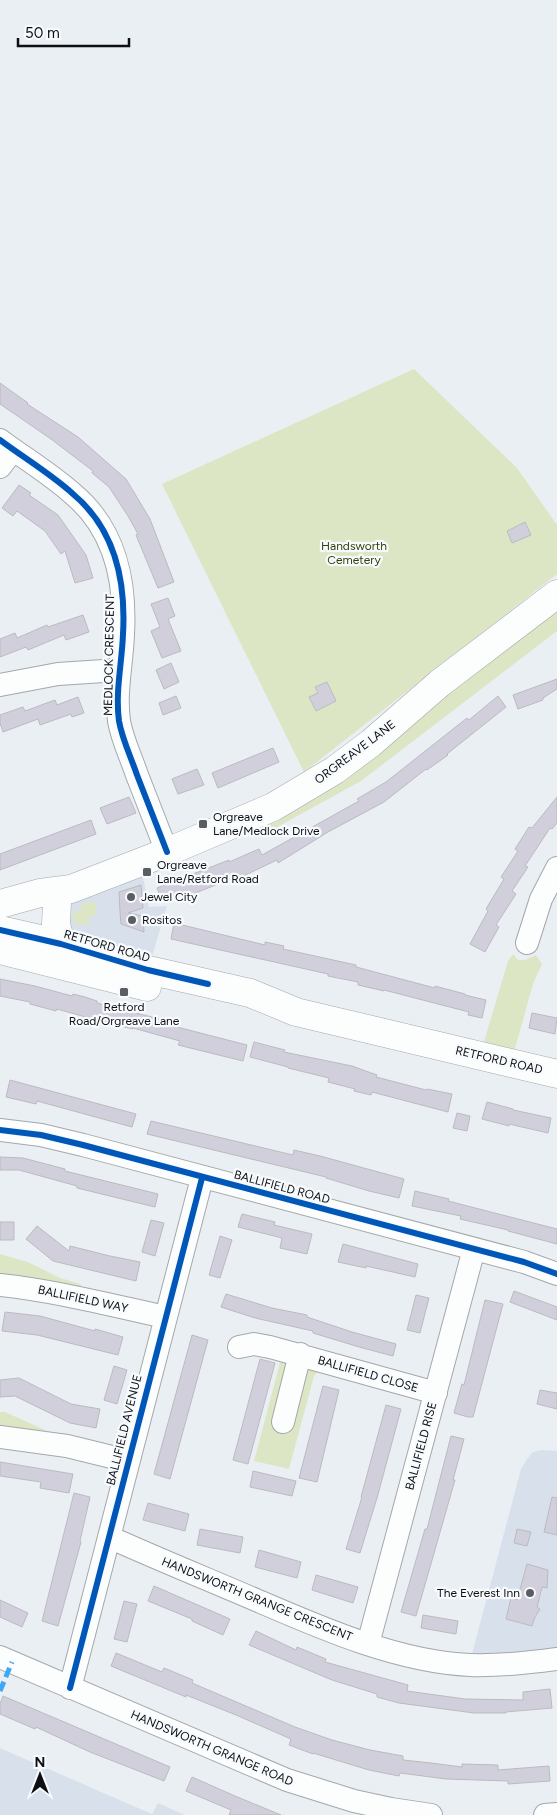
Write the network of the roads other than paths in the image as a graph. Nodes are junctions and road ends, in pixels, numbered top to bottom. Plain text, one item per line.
1 (4, 452) edge
2 (557, 594) edge
3 (119, 670) junction
4 (0, 685) edge
5 (167, 852) junction
6 (557, 868) edge
7 (64, 895) junction
8 (2, 924) edge
9 (527, 943) dead end
10 (61, 944) junction
11 (296, 1012) junction
12 (557, 1074) edge
13 (0, 1130) edge
14 (202, 1178) junction
15 (474, 1248) junction
16 (557, 1274) edge
17 (0, 1285) edge
18 (165, 1317) junction
19 (238, 1348) dead end
20 (300, 1354) junction
21 (436, 1393) junction
22 (283, 1422) dead end
23 (0, 1437) edge
24 (128, 1460) junction
25 (109, 1537) junction
26 (368, 1644) junction
27 (0, 1657) edge
28 (557, 1659) edge
29 (70, 1688) junction
30 (557, 1814) edge
31 (431, 1815) edge
32 (545, 1815) edge

1 - 3 street, MEDLOCK CRESCENT
2 - 5 main road, ORGREAVE LANE
3 - 4 street
3 - 5 street, MEDLOCK CRESCENT
5 - 7 main road, ORGREAVE LANE
6 - 9 street
7 - 8 main road, ORGREAVE LANE
7 - 10 main road
8 - 10 main road, RETFORD ROAD
8 - 11 main road, RETFORD ROAD
10 - 11 main road, RETFORD ROAD
11 - 12 main road, RETFORD ROAD
13 - 14 street, BALLIFIELD ROAD
14 - 15 street, BALLIFIELD ROAD
14 - 18 street, BALLIFIELD AVENUE
15 - 16 street, BALLIFIELD ROAD
15 - 21 street, BALLIFIELD RISE
17 - 18 street, BALLIFIELD WAY
18 - 24 street, BALLIFIELD AVENUE
19 - 20 street, BALLIFIELD CLOSE
20 - 21 street, BALLIFIELD CLOSE
20 - 22 street, BALLIFIELD CLOSE
21 - 26 street, BALLIFIELD RISE
23 - 24 street
24 - 25 street, BALLIFIELD AVENUE
25 - 26 street, HANDSWORTH GRANGE CRESCENT
25 - 29 street, BALLIFIELD AVENUE
26 - 28 street, HANDSWORTH GRANGE CRESCENT
27 - 29 street, HANDSWORTH GRANGE ROAD
29 - 31 street, HANDSWORTH GRANGE ROAD
30 - 32 street

